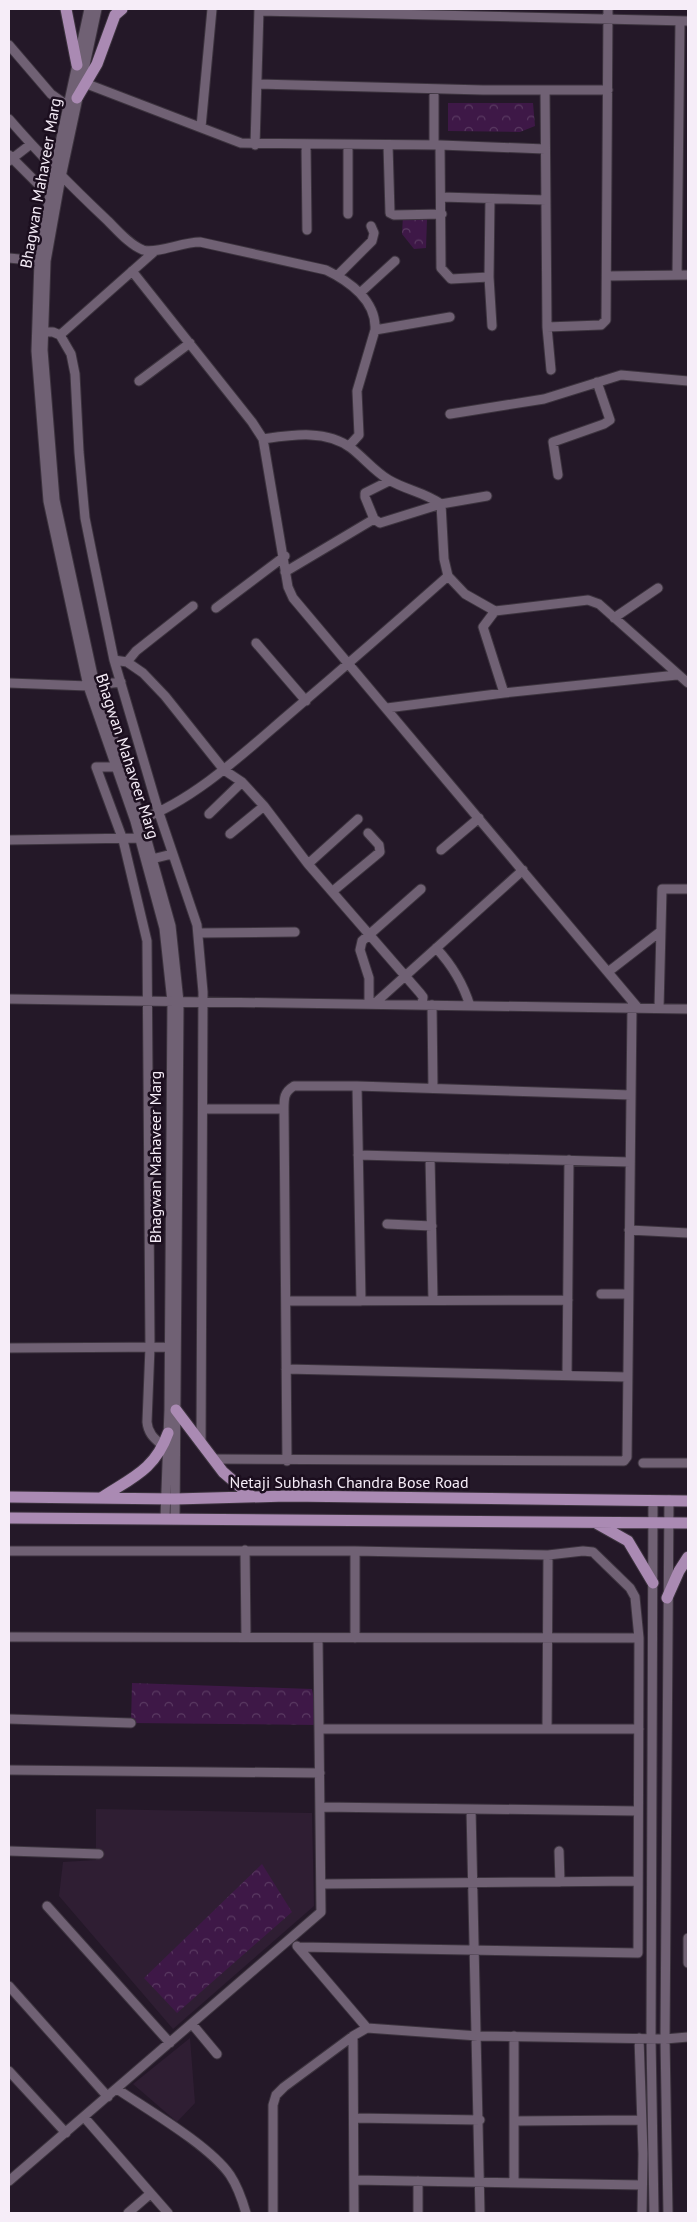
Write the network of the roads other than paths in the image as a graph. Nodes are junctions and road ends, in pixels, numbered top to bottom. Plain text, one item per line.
1 (66, 9) edge
2 (90, 9) edge
3 (97, 9) edge
4 (122, 9) edge
5 (212, 9) edge
6 (259, 10) edge
7 (608, 14) edge
8 (684, 21) edge
9 (9, 46) edge
10 (78, 65) junction
11 (87, 84) junction
12 (258, 84) junction
13 (434, 89) junction
14 (545, 90) junction
15 (608, 90) junction
16 (73, 102) junction
17 (9, 119) edge
18 (684, 126) edge
19 (201, 127) junction
20 (31, 144) junction
21 (348, 144) junction
22 (255, 145) junction
23 (306, 145) junction
24 (388, 145) junction
25 (437, 145) junction
26 (545, 149) junction
27 (10, 158) edge
28 (58, 174) junction
29 (50, 192) junction
30 (442, 197) junction
31 (490, 199) junction
32 (546, 200) junction
33 (348, 214) dead end
34 (442, 214) junction
35 (371, 226) dead end
36 (306, 230) dead end
37 (155, 251) junction
38 (9, 258) edge
39 (39, 261) junction
40 (395, 261) dead end
41 (132, 271) junction
42 (677, 275) junction
43 (688, 275) edge
44 (338, 276) junction
45 (607, 276) junction
46 (489, 277) junction
47 (360, 294) junction
48 (450, 317) dead end
49 (492, 326) dead end
50 (547, 327) junction
51 (375, 330) junction
52 (40, 332) junction
53 (60, 335) junction
54 (190, 343) junction
55 (551, 370) dead end
56 (688, 380) edge
57 (139, 381) dead end
58 (597, 382) junction
59 (450, 414) dead end
60 (263, 439) junction
61 (349, 446) junction
62 (558, 475) dead end
63 (390, 481) junction
64 (487, 496) dead end
65 (441, 504) junction
66 (374, 519) junction
67 (284, 556) junction
68 (285, 572) junction
69 (448, 576) junction
70 (658, 588) dead end
71 (193, 606) dead end
72 (216, 608) dead end
73 (495, 611) junction
74 (614, 618) junction
75 (256, 643) dead end
76 (114, 660) junction
77 (127, 662) junction
78 (349, 664) junction
79 (677, 675) junction
80 (121, 682) junction
81 (9, 683) edge
82 (688, 684) edge
83 (92, 686) junction
84 (504, 693) junction
85 (306, 701) junction
86 (387, 708) junction
87 (115, 767) junction
88 (224, 770) junction
89 (242, 782) junction
90 (264, 806) junction
91 (159, 813) junction
92 (209, 814) dead end
93 (479, 818) junction
94 (141, 819) junction
95 (358, 819) dead end
96 (368, 833) dead end
97 (230, 834) dead end
98 (139, 838) junction
99 (9, 840) edge
100 (123, 840) junction
101 (441, 850) dead end
102 (172, 854) junction
103 (152, 859) junction
104 (308, 864) junction
105 (523, 870) junction
106 (421, 889) dead end
107 (688, 889) edge
108 (333, 891) junction
109 (661, 931) junction
110 (295, 932) dead end
111 (198, 933) junction
112 (370, 934) junction
113 (436, 948) junction
114 (608, 972) junction
115 (404, 976) junction
116 (9, 999) edge
117 (148, 1001) junction
118 (175, 1002) junction
119 (203, 1002) junction
120 (371, 1004) junction
121 (422, 1005) junction
122 (432, 1005) junction
123 (470, 1006) junction
124 (635, 1008) junction
125 (659, 1008) junction
126 (688, 1009) edge
127 (357, 1086) junction
128 (433, 1088) junction
129 (631, 1095) junction
130 (284, 1109) junction
131 (203, 1110) junction
132 (358, 1155) junction
133 (430, 1157) junction
134 (569, 1160) junction
135 (630, 1162) junction
136 (387, 1224) dead end
137 (432, 1226) junction
138 (629, 1230) junction
139 (688, 1233) edge
140 (601, 1294) dead end
141 (628, 1294) junction
142 (433, 1300) junction
143 (568, 1300) junction
144 (286, 1301) junction
145 (361, 1301) junction
146 (150, 1347) junction
147 (169, 1347) junction
148 (9, 1348) edge
149 (286, 1369) junction
150 (567, 1375) junction
151 (628, 1377) junction
152 (176, 1410) junction
153 (168, 1433) junction
154 (202, 1443) junction
155 (163, 1446) junction
156 (213, 1459) junction
157 (287, 1461) junction
158 (643, 1462) dead end
159 (688, 1463) edge
160 (9, 1497) edge
161 (252, 1497) junction
162 (72, 1498) junction
163 (101, 1498) junction
164 (171, 1499) junction
165 (653, 1500) junction
166 (669, 1500) junction
167 (688, 1501) edge
168 (9, 1518) edge
169 (70, 1518) junction
170 (170, 1518) junction
171 (595, 1522) junction
172 (653, 1523) junction
173 (667, 1523) junction
174 (688, 1523) edge
175 (245, 1550) junction
176 (9, 1551) edge
177 (355, 1551) junction
178 (548, 1555) junction
179 (688, 1557) edge
180 (653, 1584) junction
181 (667, 1598) junction
182 (9, 1637) edge
183 (246, 1637) junction
184 (318, 1638) junction
185 (355, 1638) junction
186 (550, 1638) junction
187 (639, 1638) junction
188 (9, 1719) edge
189 (131, 1723) dead end
190 (319, 1729) junction
191 (547, 1729) junction
192 (639, 1729) junction
193 (9, 1770) edge
194 (320, 1773) junction
195 (320, 1807) junction
196 (471, 1809) junction
197 (638, 1811) junction
198 (9, 1851) edge
199 (560, 1851) dead end
200 (99, 1854) dead end
201 (638, 1881) junction
202 (560, 1882) junction
203 (472, 1883) junction
204 (321, 1884) junction
205 (47, 1906) dead end
206 (291, 1938) junction
207 (688, 1938) edge
208 (299, 1948) junction
209 (473, 1951) junction
210 (688, 1951) edge
211 (688, 1963) edge
212 (9, 1986) edge
213 (192, 2024) junction
214 (367, 2028) junction
215 (353, 2036) junction
216 (478, 2036) junction
217 (514, 2036) junction
218 (688, 2037) edge
219 (639, 2038) junction
220 (651, 2039) junction
221 (665, 2039) junction
222 (170, 2043) junction
223 (217, 2054) dead end
224 (9, 2071) edge
225 (117, 2089) junction
226 (108, 2097) junction
227 (84, 2117) junction
228 (354, 2118) junction
229 (480, 2120) junction
230 (641, 2120) junction
231 (514, 2121) junction
232 (66, 2133) junction
233 (354, 2180) junction
234 (9, 2181) edge
235 (418, 2182) junction
236 (480, 2182) junction
237 (514, 2183) junction
238 (642, 2186) junction
239 (150, 2194) junction
240 (128, 2213) edge
241 (168, 2213) edge
242 (246, 2213) edge
243 (273, 2213) edge
244 (354, 2213) edge
245 (418, 2213) edge
246 (480, 2213) edge
247 (642, 2213) edge
248 (654, 2213) edge
249 (668, 2213) edge

1 - 10 main road
2 - 10 street, Bhagwan Mahaveer Marg
3 - 16 street, Bhagwan Mahaveer Marg
4 - 11 main road
5 - 19 street
6 - 7 street
6 - 12 street
7 - 8 street
7 - 15 street
8 - 18 street
9 - 16 street
10 - 16 street, Bhagwan Mahaveer Marg
11 - 16 main road
11 - 19 street
12 - 13 street
12 - 22 street
13 - 14 street
13 - 25 street
14 - 15 street
14 - 26 street
15 - 45 street
16 - 28 street, Bhagwan Mahaveer Marg
17 - 20 street
18 - 42 street
19 - 22 street
20 - 27 street
20 - 28 street
21 - 23 street
21 - 24 street
21 - 33 street
22 - 23 street
23 - 36 street
24 - 25 street
24 - 34 street
25 - 26 street
25 - 30 street
26 - 32 street
27 - 29 street
28 - 29 street, Bhagwan Mahaveer Marg
28 - 37 street
28 - 52 street, Bhagwan Mahaveer Marg
29 - 39 street, Bhagwan Mahaveer Marg
30 - 31 street
30 - 34 street
31 - 32 street
31 - 46 street
32 - 50 street
34 - 46 street
35 - 44 street
37 - 41 street
37 - 44 street
38 - 39 street
39 - 52 street, Bhagwan Mahaveer Marg
40 - 47 street
41 - 53 street
41 - 54 street
42 - 43 street
42 - 45 street
44 - 47 street
45 - 50 street
46 - 49 street
47 - 51 street
48 - 51 street
50 - 55 street
51 - 61 street
52 - 53 street
52 - 83 street, Bhagwan Mahaveer Marg
53 - 76 street
54 - 57 street
54 - 60 street
56 - 58 street
58 - 59 street
58 - 62 street
60 - 61 street
60 - 67 street
61 - 63 street
63 - 65 street
63 - 66 street
64 - 65 street
65 - 66 street
65 - 69 street
66 - 68 street
67 - 68 street
67 - 72 street
68 - 78 street
69 - 73 street
69 - 78 street
70 - 74 street
71 - 77 street
73 - 74 street
73 - 84 street
74 - 79 street
75 - 85 street
76 - 77 street
76 - 80 street
77 - 88 street
78 - 85 street
78 - 86 street
79 - 82 street
79 - 84 street
80 - 83 street
80 - 91 street
81 - 83 street
83 - 87 street, Bhagwan Mahaveer Marg
83 - 94 street, Bhagwan Mahaveer Marg
84 - 86 street
85 - 88 street
86 - 93 street
87 - 98 street, Bhagwan Mahaveer Marg
87 - 100 street
88 - 89 street
88 - 91 street
89 - 90 street
89 - 92 street
90 - 97 street
90 - 104 street
91 - 94 street
91 - 102 street
93 - 101 street
93 - 105 street
94 - 103 street, Bhagwan Mahaveer Marg
95 - 104 street
96 - 108 street
98 - 100 street
98 - 118 street, Bhagwan Mahaveer Marg
99 - 100 street
100 - 117 street
102 - 103 street
102 - 111 street
103 - 118 street, Bhagwan Mahaveer Marg
104 - 108 street
105 - 113 street
105 - 114 street
106 - 112 street
107 - 109 street
108 - 112 street
109 - 114 street
109 - 125 street
110 - 111 street
111 - 119 street
112 - 115 street
112 - 120 street
113 - 115 street
113 - 123 street
114 - 124 street
115 - 120 street
115 - 121 street
116 - 117 street
117 - 118 street
117 - 146 street
118 - 119 street
118 - 147 street, Bhagwan Mahaveer Marg
118 - 152 street, Bhagwan Mahaveer Marg
119 - 120 street
119 - 131 street
120 - 121 street
121 - 122 street
122 - 123 street
122 - 128 street
123 - 124 street
124 - 125 street
124 - 129 street
125 - 126 street
127 - 128 street
127 - 130 street
127 - 132 street
128 - 129 street
129 - 135 street
130 - 131 street
130 - 144 street
131 - 154 street
132 - 133 street
132 - 145 street
133 - 134 street
133 - 137 street
134 - 135 street
134 - 143 street
135 - 138 street
136 - 137 street
137 - 142 street
138 - 139 street
138 - 141 street
140 - 141 street
141 - 151 street
142 - 143 street
142 - 145 street
143 - 150 street
144 - 145 street
144 - 149 street
146 - 147 street
146 - 148 street
146 - 155 street
147 - 153 street, Bhagwan Mahaveer Marg
149 - 150 street
149 - 157 street
150 - 151 street
151 - 157 street
152 - 154 main road
152 - 164 street, Bhagwan Mahaveer Marg
153 - 155 main road
153 - 164 street, Bhagwan Mahaveer Marg
154 - 156 main road
155 - 163 main road
156 - 157 street
156 - 161 main road
158 - 159 street
160 - 162 main road, Netaji Subhash Chandra Bose Road
161 - 164 main road, Netaji Subhash Chandra Bose Road
161 - 165 main road, Netaji Subhash Chandra Bose Road
162 - 163 main road, Netaji Subhash Chandra Bose Road
162 - 169 main road
163 - 164 main road, Netaji Subhash Chandra Bose Road
164 - 170 street, Bhagwan Mahaveer Marg
165 - 166 main road, Netaji Subhash Chandra Bose Road
165 - 172 street
166 - 167 main road, Netaji Subhash Chandra Bose Road
166 - 173 street
168 - 169 main road
169 - 170 main road
170 - 171 main road
171 - 172 main road
171 - 180 main road
172 - 173 main road
172 - 180 street
173 - 174 main road
173 - 181 street
175 - 176 street
175 - 177 street
175 - 183 street
177 - 178 street
177 - 185 street
178 - 186 street
178 - 187 street
179 - 181 main road
180 - 220 street
181 - 221 street
182 - 183 street
183 - 184 street
184 - 185 street
184 - 190 street
185 - 186 street
186 - 187 street
186 - 191 street
187 - 192 street
188 - 189 street
190 - 191 street
190 - 194 street
191 - 192 street
192 - 197 street
193 - 194 street
194 - 195 street
195 - 196 street
195 - 204 street
196 - 197 street
196 - 203 street
197 - 201 street
198 - 200 street
199 - 202 street
201 - 202 street
201 - 209 street
202 - 203 street
203 - 204 street
203 - 209 street
204 - 206 street
205 - 222 street
206 - 208 street
206 - 213 street
207 - 210 street
208 - 209 street
208 - 214 street
209 - 216 street
210 - 211 street
212 - 226 street
213 - 222 street
213 - 223 street
214 - 215 street
214 - 216 street
215 - 228 street
215 - 243 street
216 - 217 street
216 - 229 street
217 - 219 street
217 - 231 street
218 - 221 street
219 - 220 street
219 - 230 street
220 - 221 street
220 - 248 street
221 - 249 street
222 - 225 street
224 - 232 street
225 - 226 street
225 - 242 street
226 - 227 street
227 - 232 street
227 - 239 street
228 - 229 street
228 - 233 street
229 - 236 street
230 - 231 street
230 - 238 street
231 - 237 street
232 - 234 street
233 - 235 street
233 - 244 street
235 - 236 street
235 - 245 street
236 - 237 street
236 - 246 street
237 - 238 street
238 - 247 street
239 - 240 street
239 - 241 street

